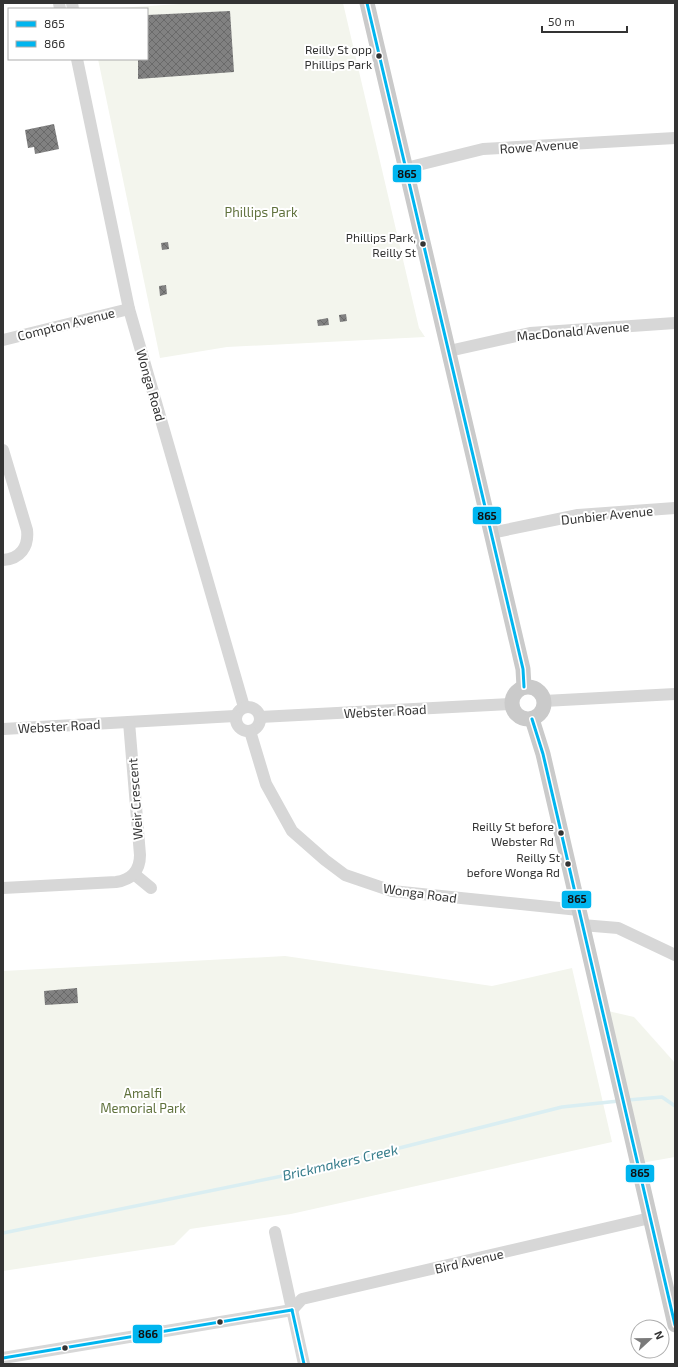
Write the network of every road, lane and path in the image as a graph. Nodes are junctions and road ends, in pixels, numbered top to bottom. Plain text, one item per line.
1 (367, 3) edge
2 (77, 60) edge
3 (675, 138) edge
4 (406, 168) junction
5 (129, 309) junction
6 (675, 323) edge
7 (3, 340) edge
8 (449, 352) junction
9 (3, 450) edge
10 (675, 508) edge
11 (491, 534) junction
12 (3, 560) edge
13 (524, 687) junction
14 (675, 694) edge
15 (544, 701) junction
16 (511, 704) junction
17 (244, 707) junction
18 (235, 716) junction
19 (260, 717) junction
20 (532, 719) junction
21 (130, 722) junction
22 (3, 729) edge
23 (250, 731) junction
24 (134, 874) junction
25 (3, 888) edge
26 (151, 888) dead end
27 (579, 910) junction
28 (582, 925) junction
29 (675, 955) edge
30 (650, 1218) junction
31 (276, 1232) dead end
32 (292, 1310) junction
33 (675, 1326) edge
34 (3, 1358) edge
35 (304, 1364) edge

1 - 4 main road
2 - 5 street, Wonga Road
3 - 4 street, Rowe Avenue
4 - 8 main road
5 - 7 street, Compton Avenue
5 - 17 street, Wonga Road
6 - 8 street, MacDonald Avenue
8 - 11 main road
9 - 12 street
10 - 11 street, Dunbier Avenue
11 - 13 main road
13 - 15 main road
13 - 16 main road
14 - 15 street
15 - 20 main road
16 - 19 street, Webster Road
16 - 20 main road
17 - 18 street
17 - 19 street
18 - 21 street, Webster Road
18 - 23 street
19 - 23 street
20 - 27 main road
21 - 22 street, Webster Road
21 - 24 street, Weir Crescent
23 - 27 street, Wonga Road
24 - 25 street
24 - 26 street
27 - 28 main road
28 - 29 street
28 - 30 main road
30 - 32 street, Bird Avenue
30 - 33 main road
31 - 32 street
32 - 34 street
32 - 35 street

